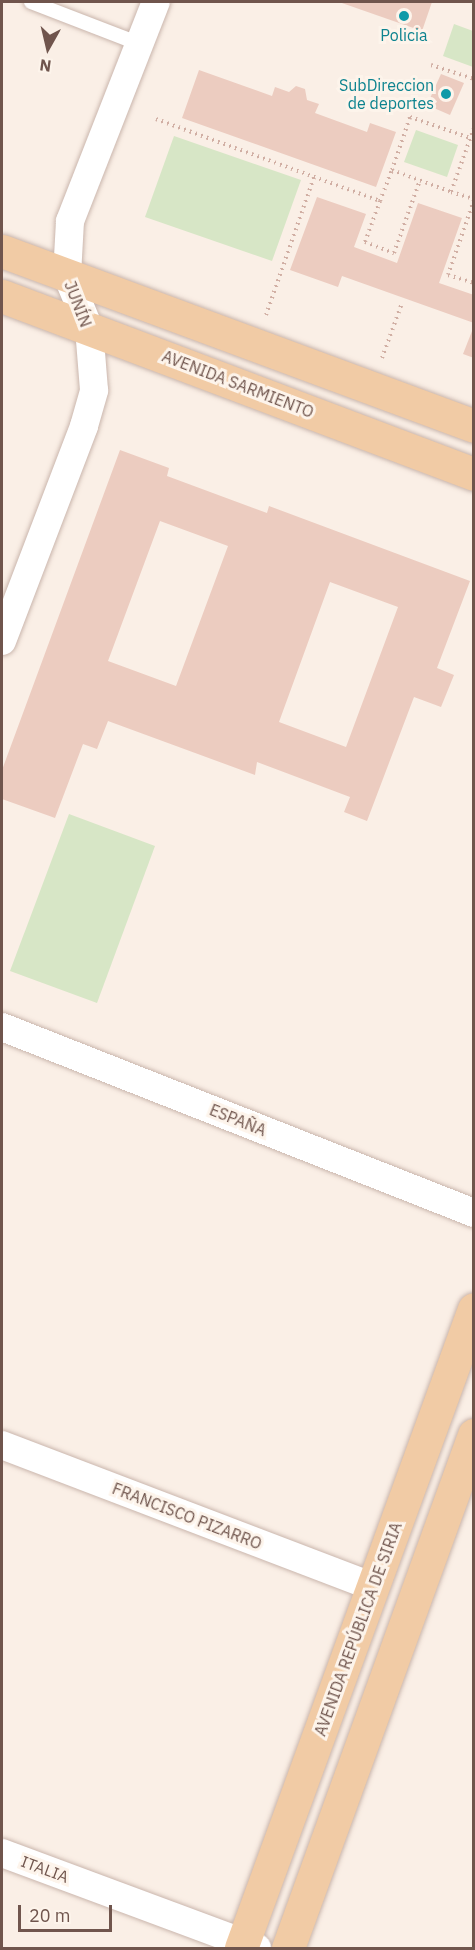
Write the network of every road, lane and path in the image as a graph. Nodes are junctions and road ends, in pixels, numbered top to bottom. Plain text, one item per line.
1 (31, 2) edge
2 (156, 2) edge
3 (140, 44) junction
4 (431, 65) dead end
5 (474, 79) edge
6 (156, 119) dead end
7 (474, 128) edge
8 (470, 138) junction
9 (392, 170) junction
10 (314, 177) junction
11 (420, 180) junction
12 (451, 192) junction
13 (474, 200) edge
14 (380, 201) junction
15 (2, 251) edge
16 (67, 274) junction
17 (474, 283) edge
18 (2, 296) edge
19 (402, 303) dead end
20 (262, 325) dead end
21 (89, 328) junction
22 (378, 367) dead end
23 (474, 426) edge
24 (474, 474) edge
25 (2, 641) edge
26 (2, 1027) edge
27 (474, 1214) edge
28 (474, 1309) edge
29 (474, 1435) edge
30 (2, 1445) edge
31 (373, 1587) junction
32 (2, 1853) edge
33 (247, 1946) edge
34 (288, 1948) edge

1 - 3 lane
2 - 3 street, JUNÍN
3 - 16 street, JUNÍN
4 - 5 path
6 - 10 path
7 - 8 path
8 - 9 path
8 - 12 path
9 - 11 path
9 - 14 path
10 - 14 path
10 - 20 path
11 - 12 path
11 - 14 path
12 - 13 path
13 - 17 path
15 - 16 main road
16 - 21 street, JUNÍN
16 - 23 main road
18 - 21 main road, AVENIDA SARMIENTO
19 - 22 path
21 - 24 main road, AVENIDA SARMIENTO
21 - 25 street, JUNÍN
26 - 27 street, ESPAÑA
28 - 31 main road, AVENIDA REPÚBLICA DE SIRIA
29 - 34 main road
30 - 31 street, FRANCISCO PIZARRO
31 - 33 main road, AVENIDA REPÚBLICA DE SIRIA
32 - 33 street, ITALIA

